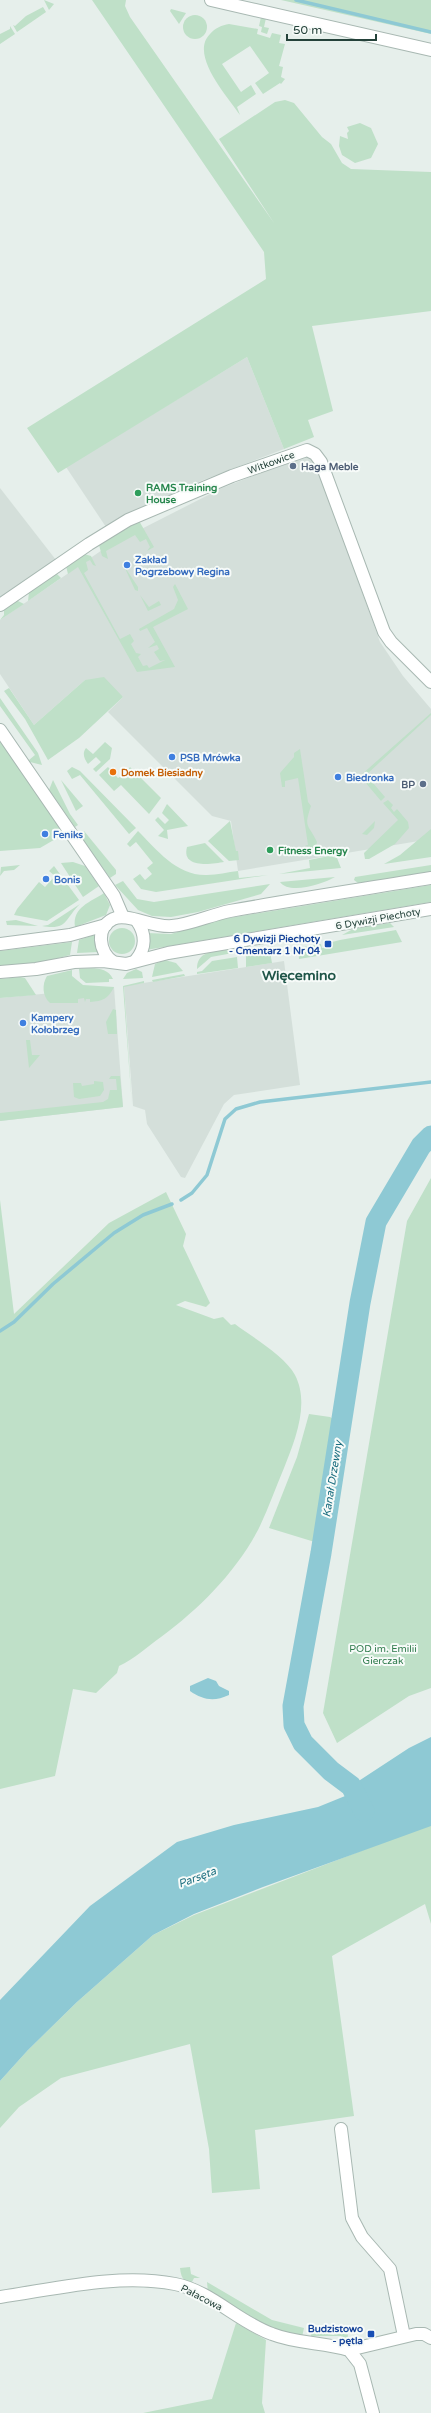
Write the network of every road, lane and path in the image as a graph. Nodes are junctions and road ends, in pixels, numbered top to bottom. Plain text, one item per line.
1 (211, 0) edge
2 (431, 50) edge
3 (0, 605) edge
4 (431, 682) edge
5 (0, 730) edge
6 (431, 878) edge
7 (431, 909) edge
8 (123, 916) junction
9 (137, 921) junction
10 (106, 924) junction
11 (0, 944) edge
12 (136, 960) junction
13 (113, 962) junction
14 (0, 972) edge
15 (341, 2129) dead end
16 (0, 2297) edge
17 (404, 2336) junction
18 (431, 2338) edge
19 (349, 2350) junction
20 (373, 2413) edge

1 - 2 street
3 - 4 street, Witkowice
5 - 8 street
6 - 9 street
7 - 12 street, 6 Dywizji Piechoty
8 - 9 street
8 - 10 street
9 - 12 street
10 - 11 street
10 - 13 street
12 - 13 street, 6 Dywizji Piechoty
13 - 14 street, 6 Dywizji Piechoty
15 - 17 street
16 - 19 street, Pałacowa
17 - 18 street, Pałacowa
17 - 19 street, Pałacowa
19 - 20 street

